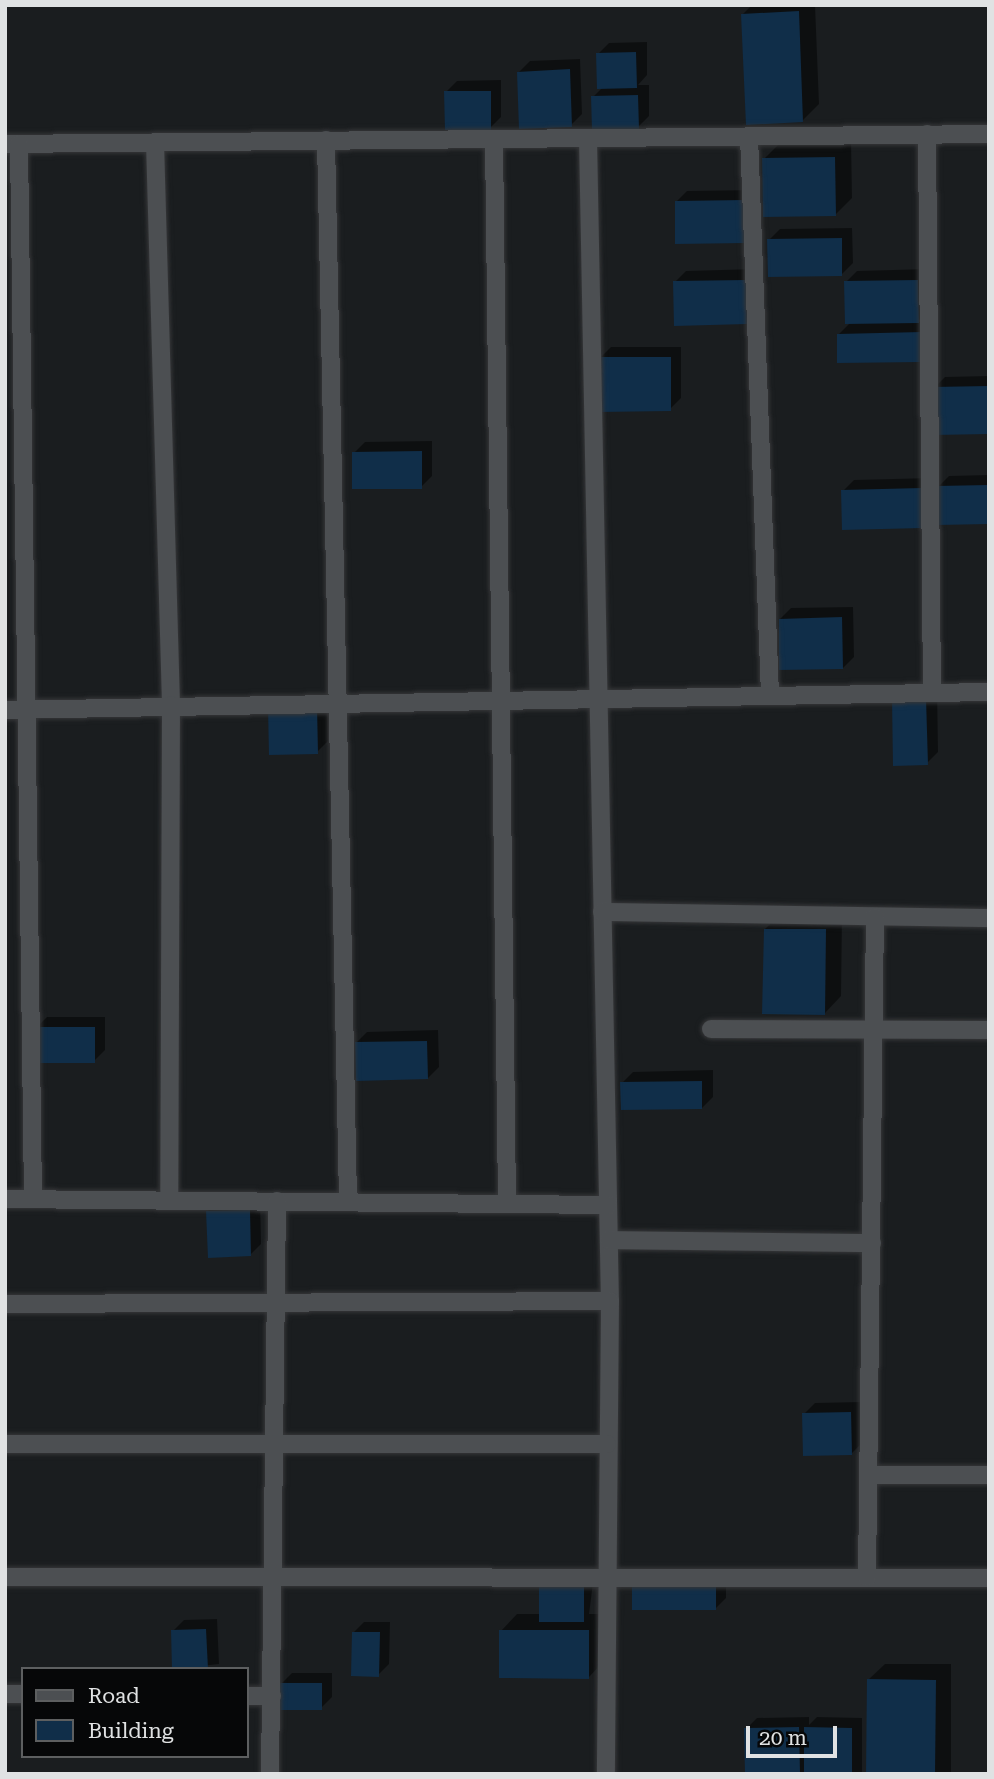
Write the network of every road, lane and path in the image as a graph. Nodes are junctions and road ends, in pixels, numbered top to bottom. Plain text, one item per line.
1 (927, 134) junction
2 (989, 134) edge
3 (749, 136) junction
4 (588, 138) junction
5 (494, 139) junction
6 (326, 140) junction
7 (155, 142) junction
8 (12, 144) edge
9 (989, 692) edge
10 (932, 693) junction
11 (770, 695) junction
12 (595, 698) junction
13 (338, 700) junction
14 (501, 701) junction
15 (171, 705) junction
16 (5, 710) edge
17 (26, 710) junction
18 (602, 912) junction
19 (875, 916) junction
20 (989, 918) edge
21 (711, 1029) dead end
22 (874, 1030) junction
23 (989, 1030) edge
24 (5, 1199) edge
25 (33, 1199) junction
26 (169, 1199) junction
27 (276, 1201) junction
28 (348, 1202) junction
29 (507, 1204) junction
30 (608, 1205) junction
31 (609, 1240) junction
32 (872, 1244) junction
33 (275, 1301) junction
34 (610, 1301) junction
35 (5, 1304) edge
36 (5, 1444) edge
37 (276, 1444) junction
38 (607, 1444) junction
39 (869, 1475) junction
40 (989, 1475) edge
41 (277, 1576) junction
42 (5, 1577) edge
43 (604, 1577) junction
44 (867, 1577) junction
45 (989, 1578) edge
46 (248, 1696) edge
47 (272, 1696) junction
48 (270, 1774) edge
49 (606, 1774) edge

1 - 2 street
1 - 3 street
1 - 10 street
3 - 4 street
3 - 11 street
4 - 5 street
4 - 12 street
5 - 6 street
5 - 14 street
6 - 7 street
6 - 13 street
7 - 8 street
7 - 15 street
8 - 17 street
9 - 10 street
10 - 11 street
11 - 12 street
12 - 14 street
12 - 18 street
13 - 14 street
13 - 15 street
13 - 28 street
14 - 29 street
15 - 17 street
15 - 26 street
16 - 17 street
17 - 25 street
18 - 19 street
18 - 30 street
19 - 20 street
19 - 22 street
21 - 22 street
22 - 23 street
22 - 32 street
24 - 25 street
25 - 26 street
26 - 27 street
27 - 28 street
27 - 33 street
28 - 29 street
29 - 30 street
30 - 31 street
31 - 32 street
31 - 34 street
32 - 39 street
33 - 34 street
33 - 35 street
33 - 37 street
34 - 38 street
36 - 37 street
37 - 38 street
37 - 41 street
38 - 43 street
39 - 40 street
39 - 44 street
41 - 42 street
41 - 43 street
41 - 47 street
43 - 44 street
43 - 49 street
44 - 45 street
46 - 47 street
47 - 48 street

